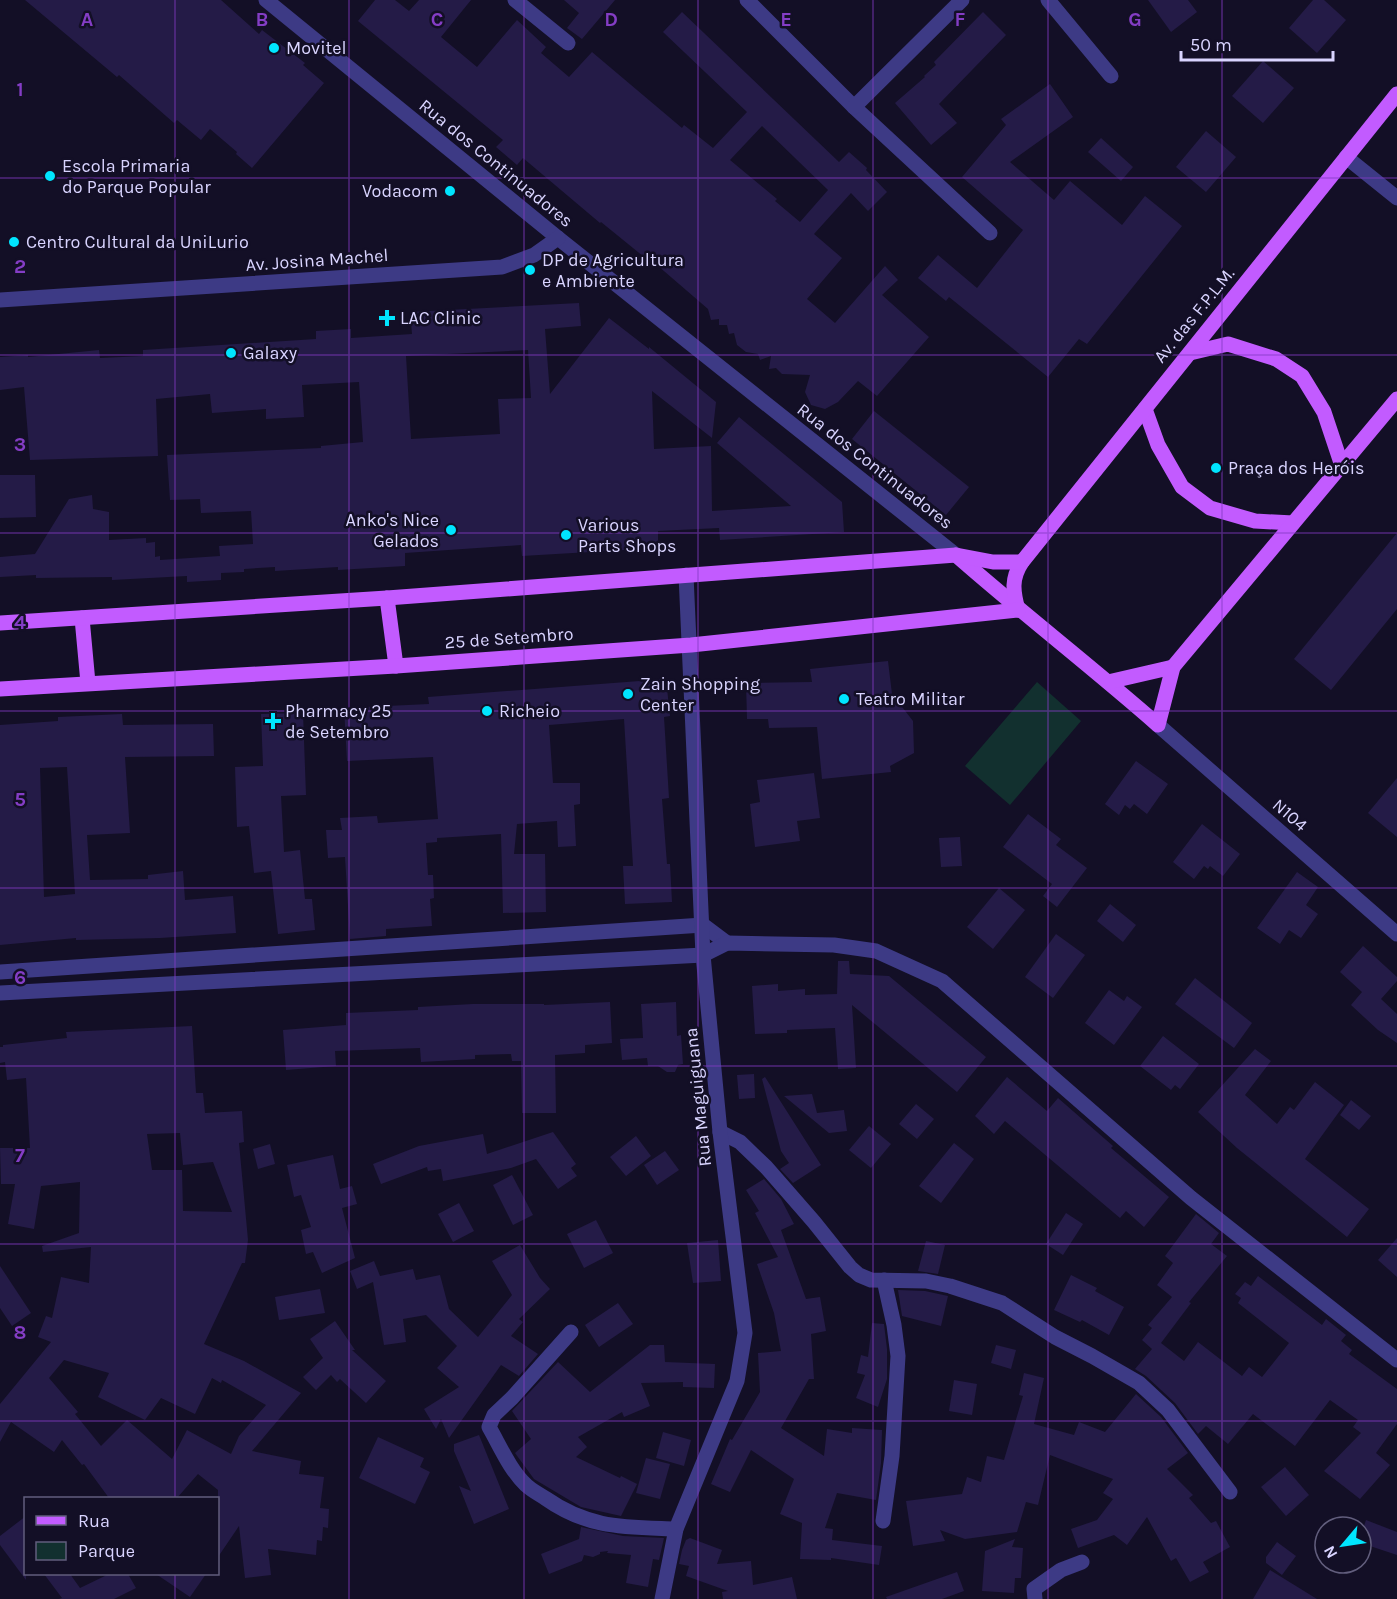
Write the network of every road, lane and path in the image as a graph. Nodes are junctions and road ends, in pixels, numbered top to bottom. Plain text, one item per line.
1 (266, 0) edge
2 (516, 0) edge
3 (747, 0) edge
4 (962, 0) edge
5 (1048, 0) edge
6 (568, 43) dead end
7 (1111, 76) dead end
8 (1397, 93) edge
9 (854, 107) junction
10 (1346, 157) junction
11 (1397, 198) edge
12 (990, 233) dead end
13 (558, 238) junction
14 (0, 300) edge
15 (1190, 353) junction
16 (1397, 399) edge
17 (1145, 409) junction
18 (1342, 466) junction
19 (1293, 523) junction
20 (956, 555) junction
21 (1022, 562) junction
22 (686, 575) junction
23 (387, 598) junction
24 (1018, 610) junction
25 (82, 618) junction
26 (0, 623) edge
27 (691, 645) junction
28 (396, 666) junction
29 (1173, 667) junction
30 (1108, 682) junction
31 (88, 683) junction
32 (0, 689) edge
33 (1158, 725) junction
34 (703, 924) junction
35 (1397, 934) edge
36 (727, 943) junction
37 (703, 955) junction
38 (0, 972) edge
39 (0, 993) edge
40 (720, 1132) junction
41 (884, 1280) junction
42 (571, 1332) dead end
43 (1397, 1360) edge
44 (1230, 1492) dead end
45 (883, 1521) dead end
46 (676, 1529) junction
47 (1082, 1562) dead end
48 (662, 1599) edge
49 (1035, 1599) edge

1 - 13 street, Rua dos Continuadores
2 - 6 street
3 - 9 street
4 - 9 street
5 - 7 street
8 - 10 main road, Av. das F.P.L.M.
9 - 12 street
10 - 11 street
10 - 15 main road, Av. das F.P.L.M.
13 - 14 street, Av. Josina Machel
13 - 20 street, Rua dos Continuadores
15 - 17 main road, Av. das F.P.L.M.
15 - 18 main road
16 - 18 main road
17 - 19 main road
17 - 21 main road, Av. das F.P.L.M.
18 - 19 main road
19 - 29 main road
20 - 21 main road
20 - 22 main road
20 - 24 main road, N104
21 - 24 main road
22 - 23 main road
22 - 27 street, Rua Maguiguana
23 - 25 main road
23 - 28 main road
24 - 27 main road, 25 de Setembro
24 - 30 main road, N104
25 - 26 main road
25 - 31 main road
27 - 28 main road, 25 de Setembro
27 - 34 street, Rua Maguiguana
28 - 31 main road, 25 de Setembro
29 - 30 main road
29 - 33 main road
30 - 33 main road, N104
31 - 32 main road, 25 de Setembro
33 - 35 street, N104 / N104
34 - 36 street
34 - 37 street, Rua Maguiguana
34 - 38 street
36 - 37 street
36 - 43 street
37 - 39 street
37 - 40 street, Rua Maguiguana
40 - 41 street
40 - 46 street, Rua Maguiguana
41 - 44 street
41 - 45 street
42 - 46 street
46 - 48 street, Rua Maguiguana
47 - 49 street

